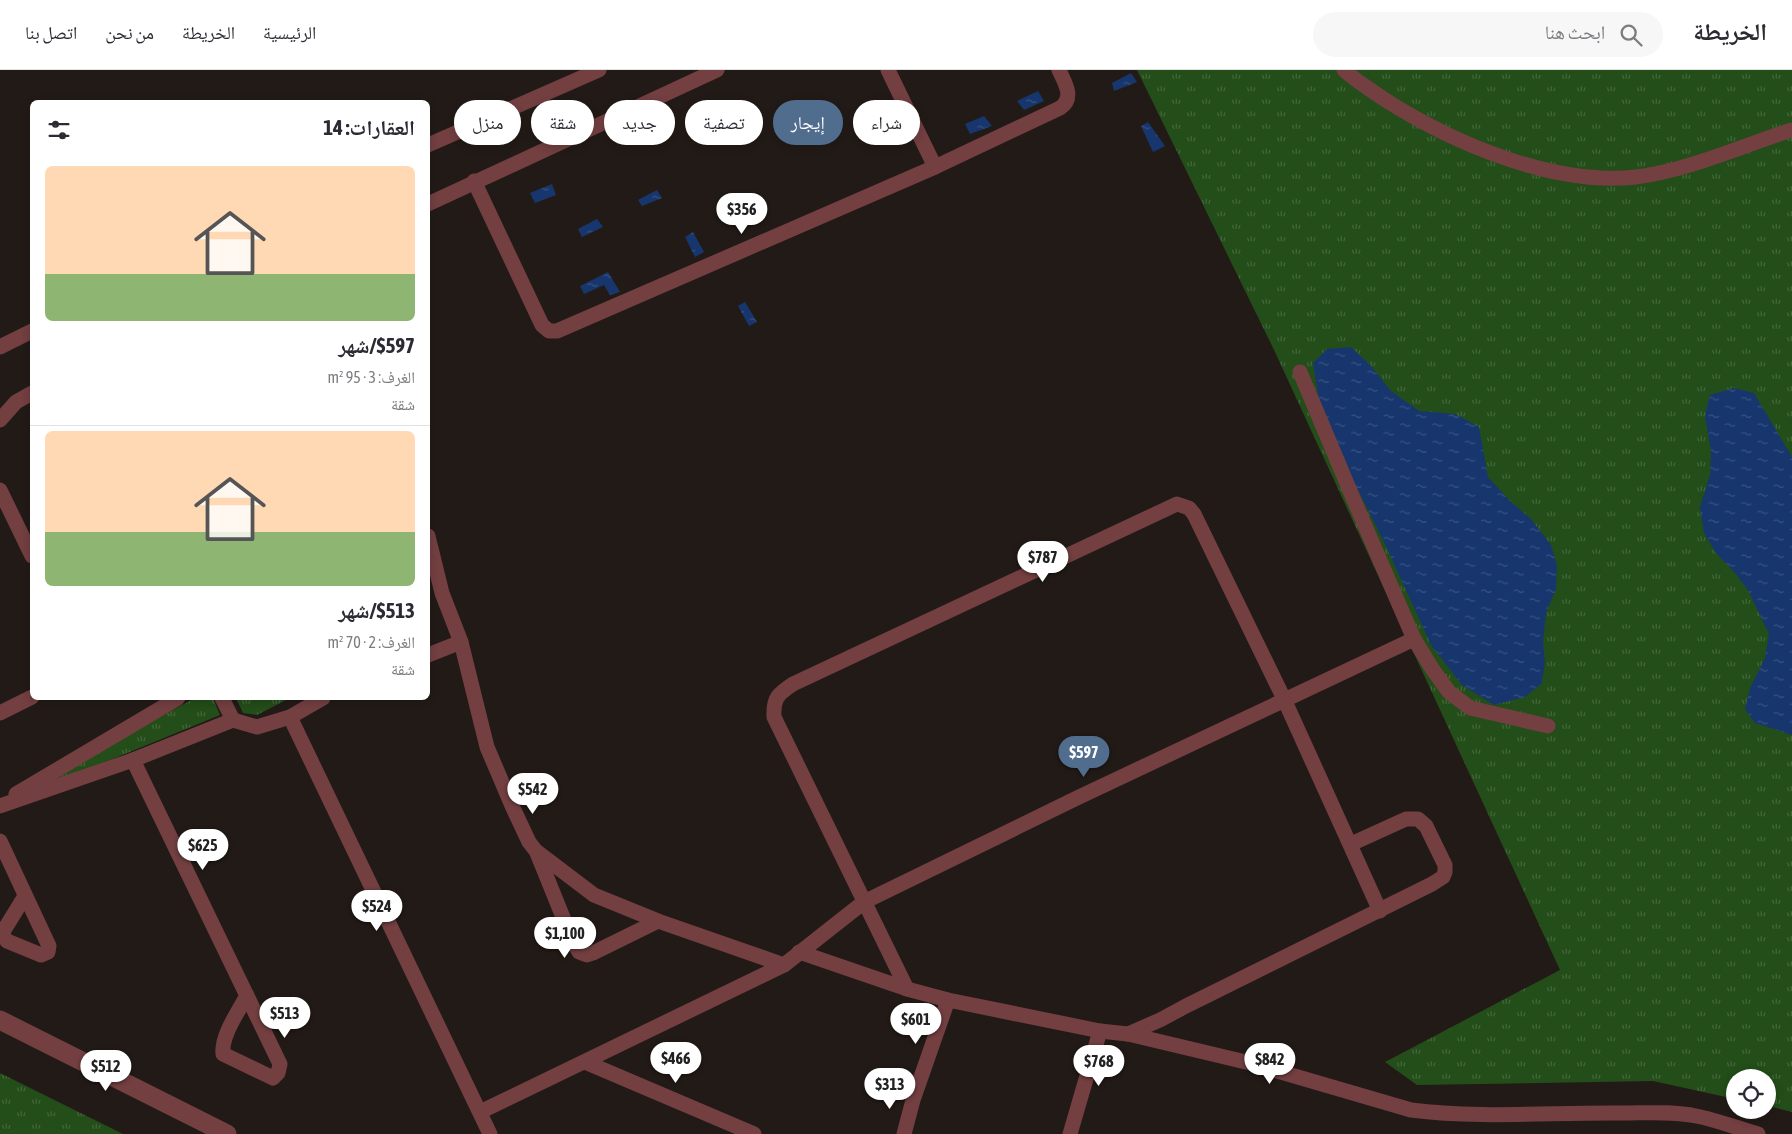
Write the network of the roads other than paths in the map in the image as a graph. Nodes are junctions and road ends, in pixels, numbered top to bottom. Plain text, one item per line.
1 (599, 70) edge
2 (717, 70) edge
3 (888, 70) edge
4 (1059, 70) edge
5 (1344, 70) edge
6 (1792, 130) edge
7 (430, 144) edge
8 (935, 167) junction
9 (474, 181) junction
10 (430, 203) edge
11 (30, 332) edge
12 (0, 347) edge
13 (1300, 372) dead end
14 (30, 394) edge
15 (0, 420) edge
16 (0, 490) edge
17 (430, 550) edge
18 (30, 552) edge
19 (1414, 639) junction
20 (461, 642) junction
21 (430, 654) edge
22 (30, 699) edge
23 (1284, 699) junction
24 (175, 700) edge
25 (223, 700) edge
26 (319, 700) edge
27 (0, 713) edge
28 (290, 717) junction
29 (233, 720) junction
30 (1548, 726) dead end
31 (133, 760) junction
32 (0, 805) edge
33 (0, 841) edge
34 (1351, 844) junction
35 (536, 851) junction
36 (25, 896) dead end
37 (864, 902) junction
38 (1380, 911) junction
39 (658, 922) junction
40 (798, 952) junction
41 (784, 965) junction
42 (907, 989) junction
43 (247, 995) junction
44 (948, 1000) junction
45 (0, 1020) edge
46 (1100, 1031) junction
47 (1128, 1034) junction
48 (585, 1062) junction
49 (913, 1100) junction
50 (480, 1112) junction
51 (227, 1134) edge
52 (490, 1134) edge
53 (754, 1134) edge
54 (894, 1134) edge
55 (904, 1134) edge
56 (1070, 1134) edge
57 (1758, 1134) edge

1 - 7 street
2 - 9 street
3 - 8 street
4 - 8 street
5 - 6 street
8 - 9 street
9 - 10 street
11 - 12 street
13 - 19 street
14 - 15 street
16 - 18 street
17 - 20 street
19 - 23 street
19 - 30 street
20 - 21 street
20 - 35 street
22 - 27 street
23 - 34 street
23 - 37 street
23 - 37 street
24 - 32 street
25 - 29 street
26 - 28 street
28 - 29 street
28 - 50 street
29 - 31 street
31 - 32 street
31 - 43 street
33 - 36 street
34 - 38 street
34 - 38 street
35 - 39 street
35 - 39 street
37 - 40 street
37 - 42 street
38 - 47 street
39 - 41 street
40 - 41 street
40 - 42 street
41 - 48 street
42 - 44 street
43 - 43 street
44 - 46 street
44 - 49 street
45 - 51 street
46 - 47 street
46 - 56 street
47 - 57 street
48 - 50 street
48 - 53 street
49 - 54 street
49 - 55 street
50 - 52 street

